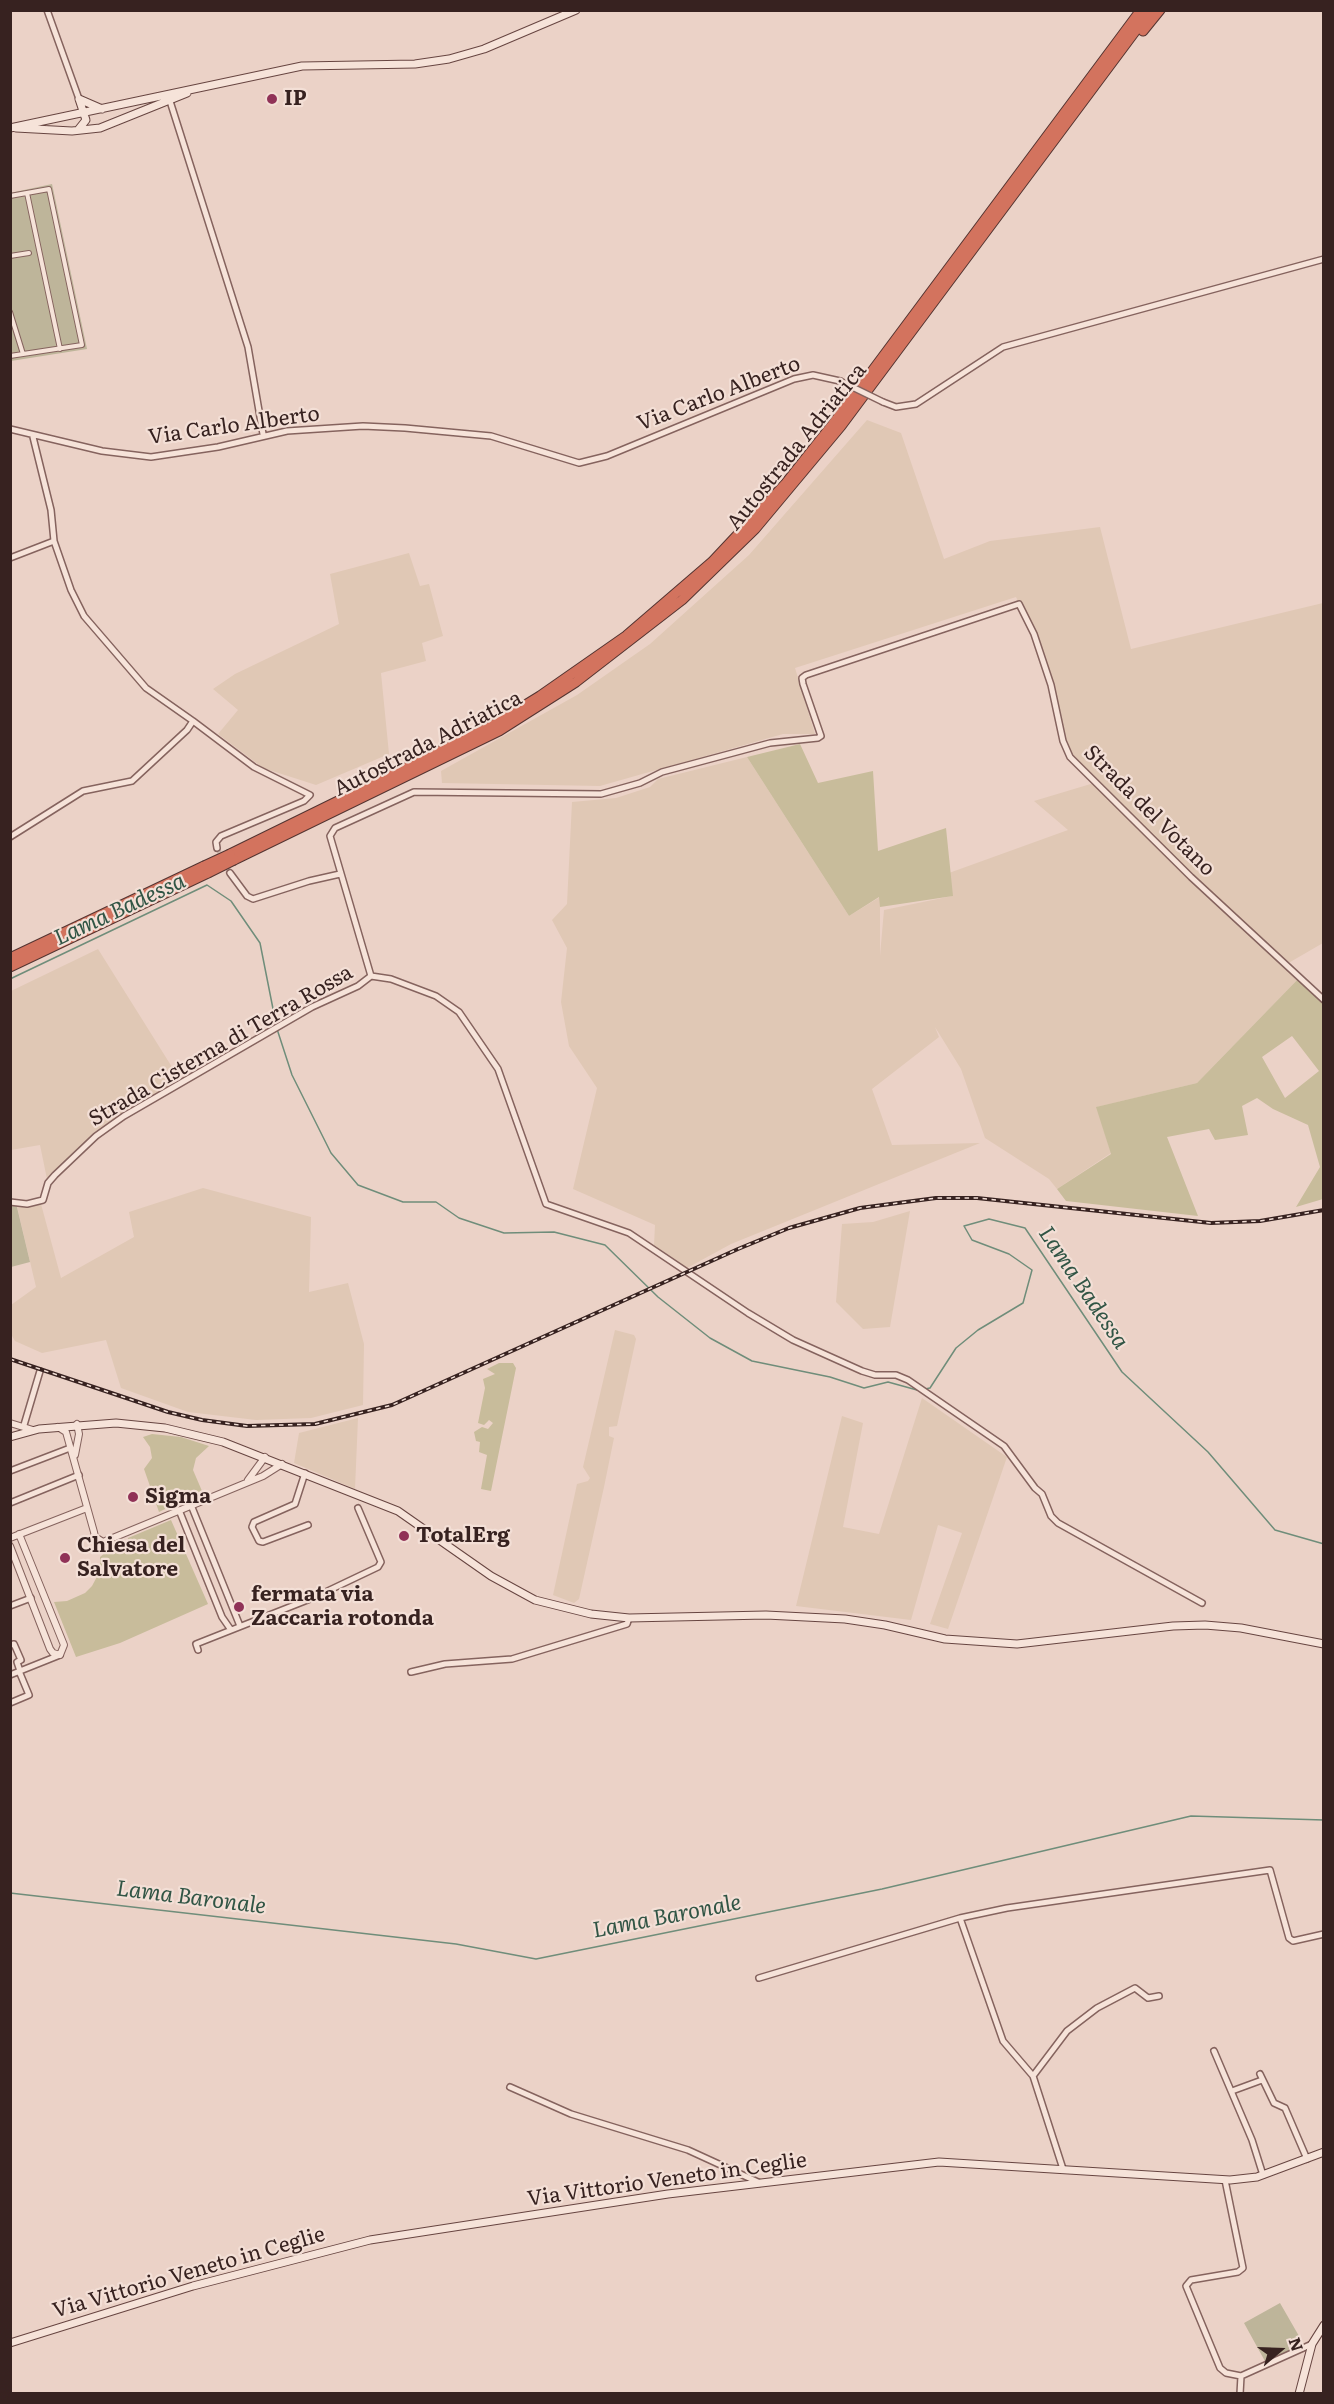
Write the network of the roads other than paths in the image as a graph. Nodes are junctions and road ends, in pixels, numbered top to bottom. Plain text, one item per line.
1 (46, 10) edge
2 (576, 10) edge
3 (1133, 10) edge
4 (1141, 10) edge
5 (1151, 10) edge
6 (1160, 10) edge
7 (1093, 90) junction
8 (169, 98) junction
9 (79, 99) junction
10 (104, 109) junction
11 (81, 114) junction
12 (10, 128) edge
13 (78, 130) junction
14 (1052, 130) junction
15 (27, 193) junction
16 (10, 196) edge
17 (29, 253) dead end
18 (10, 256) edge
19 (1323, 259) edge
20 (10, 312) edge
21 (60, 349) junction
22 (23, 354) junction
23 (10, 356) edge
24 (10, 429) edge
25 (263, 434) junction
26 (33, 437) junction
27 (54, 541) junction
28 (10, 558) edge
29 (193, 721) junction
30 (10, 837) edge
31 (217, 848) dead end
32 (232, 857) junction
33 (206, 870) junction
34 (230, 873) tunnel mouth
35 (340, 874) junction
36 (10, 958) edge
37 (10, 967) edge
38 (371, 976) junction
39 (1323, 1000) edge
40 (10, 1202) edge
41 (40, 1371) dead end
42 (10, 1424) edge
43 (78, 1424) junction
44 (93, 1424) junction
45 (24, 1425) junction
46 (57, 1427) junction
47 (33, 1430) junction
48 (79, 1434) junction
49 (67, 1435) junction
50 (10, 1437) edge
51 (70, 1448) junction
52 (249, 1450) junction
53 (266, 1457) junction
54 (75, 1459) junction
55 (283, 1464) junction
56 (257, 1470) junction
57 (10, 1472) edge
58 (305, 1473) junction
59 (79, 1475) junction
60 (263, 1476) junction
61 (247, 1482) junction
62 (10, 1503) edge
63 (191, 1505) junction
64 (87, 1508) junction
65 (358, 1508) dead end
66 (178, 1510) junction
67 (308, 1525) dead end
68 (19, 1534) junction
69 (10, 1538) edge
70 (10, 1546) edge
71 (31, 1598) junction
72 (1202, 1603) dead end
73 (10, 1606) edge
74 (629, 1618) junction
75 (240, 1626) junction
76 (231, 1630) junction
77 (1323, 1644) edge
78 (10, 1645) edge
79 (198, 1650) dead end
80 (60, 1655) junction
81 (20, 1671) junction
82 (411, 1672) dead end
83 (10, 1675) edge
84 (10, 1703) edge
85 (960, 1918) junction
86 (1323, 1934) edge
87 (759, 1978) dead end
88 (1159, 1996) dead end
89 (1214, 2051) dead end
90 (1032, 2076) junction
91 (510, 2087) dead end
92 (1232, 2091) junction
93 (1323, 2152) edge
94 (1307, 2159) junction
95 (1064, 2169) junction
96 (1263, 2175) junction
97 (1225, 2180) junction
98 (761, 2183) junction
99 (1323, 2325) edge
100 (10, 2341) edge
101 (1312, 2344) junction
102 (1241, 2376) junction
103 (1240, 2394) edge
104 (1299, 2394) edge

1 - 9 street
2 - 8 main road
3 - 14 highway
4 - 14 highway, Autostrada Adriatica
5 - 7 highway, Autostrada Adriatica
6 - 7 highway
7 - 32 highway, Autostrada Adriatica
8 - 10 main road
8 - 13 main road
8 - 25 street
9 - 10 main road
9 - 11 main road
10 - 11 main road
11 - 12 main road
11 - 13 main road
12 - 13 main road
14 - 32 highway, Autostrada Adriatica
15 - 16 street
15 - 21 street
15 - 21 street
17 - 18 street
19 - 25 street, Via Carlo Alberto, bridge
20 - 22 street
21 - 22 street
22 - 23 street
24 - 26 street, Via Carlo Alberto
25 - 26 street, Via Carlo Alberto
26 - 27 street
27 - 28 street
27 - 29 street
29 - 30 street
29 - 31 street
32 - 33 highway, Autostrada Adriatica, bridge
33 - 36 highway, Autostrada Adriatica
33 - 37 highway, Autostrada Adriatica
34 - 35 street
35 - 38 street
35 - 39 street, Strada del Votano
38 - 40 street, Strada Cisterna di Terra Rossa
38 - 72 street
41 - 45 street
42 - 45 street
43 - 44 main road
43 - 46 main road
43 - 48 street
43 - 49 street
44 - 48 street
44 - 52 main road
45 - 47 street
46 - 47 main road
46 - 49 street
47 - 50 main road
48 - 54 street
49 - 51 street
51 - 54 street
51 - 57 street
52 - 53 main road
52 - 56 street
53 - 55 main road
53 - 56 street
53 - 60 street
54 - 59 street
55 - 58 main road
55 - 60 street
56 - 61 street
58 - 67 street
58 - 74 main road
59 - 62 street
59 - 64 street
60 - 61 street
61 - 63 street
63 - 66 street
63 - 75 street
64 - 66 street
64 - 68 street
65 - 75 street
66 - 76 street
68 - 69 street
68 - 80 street
70 - 71 street
71 - 73 street
71 - 80 street
74 - 77 main road
74 - 82 street
75 - 76 street
76 - 79 street
78 - 81 street
80 - 81 street
81 - 83 street
81 - 84 street
85 - 86 street
85 - 87 street
85 - 90 street
88 - 90 street
89 - 92 street
90 - 95 street
91 - 98 street
92 - 94 street
92 - 96 street
93 - 94 main road, Via Vittorio Veneto in Ceglie
94 - 96 main road, Via Vittorio Veneto in Ceglie
95 - 97 main road, Via Vittorio Veneto in Ceglie
95 - 98 main road, Via Vittorio Veneto in Ceglie
96 - 97 main road, Via Vittorio Veneto in Ceglie
97 - 102 street
98 - 100 main road, Via Vittorio Veneto in Ceglie
99 - 101 main road
101 - 102 street
101 - 104 main road
102 - 103 street

